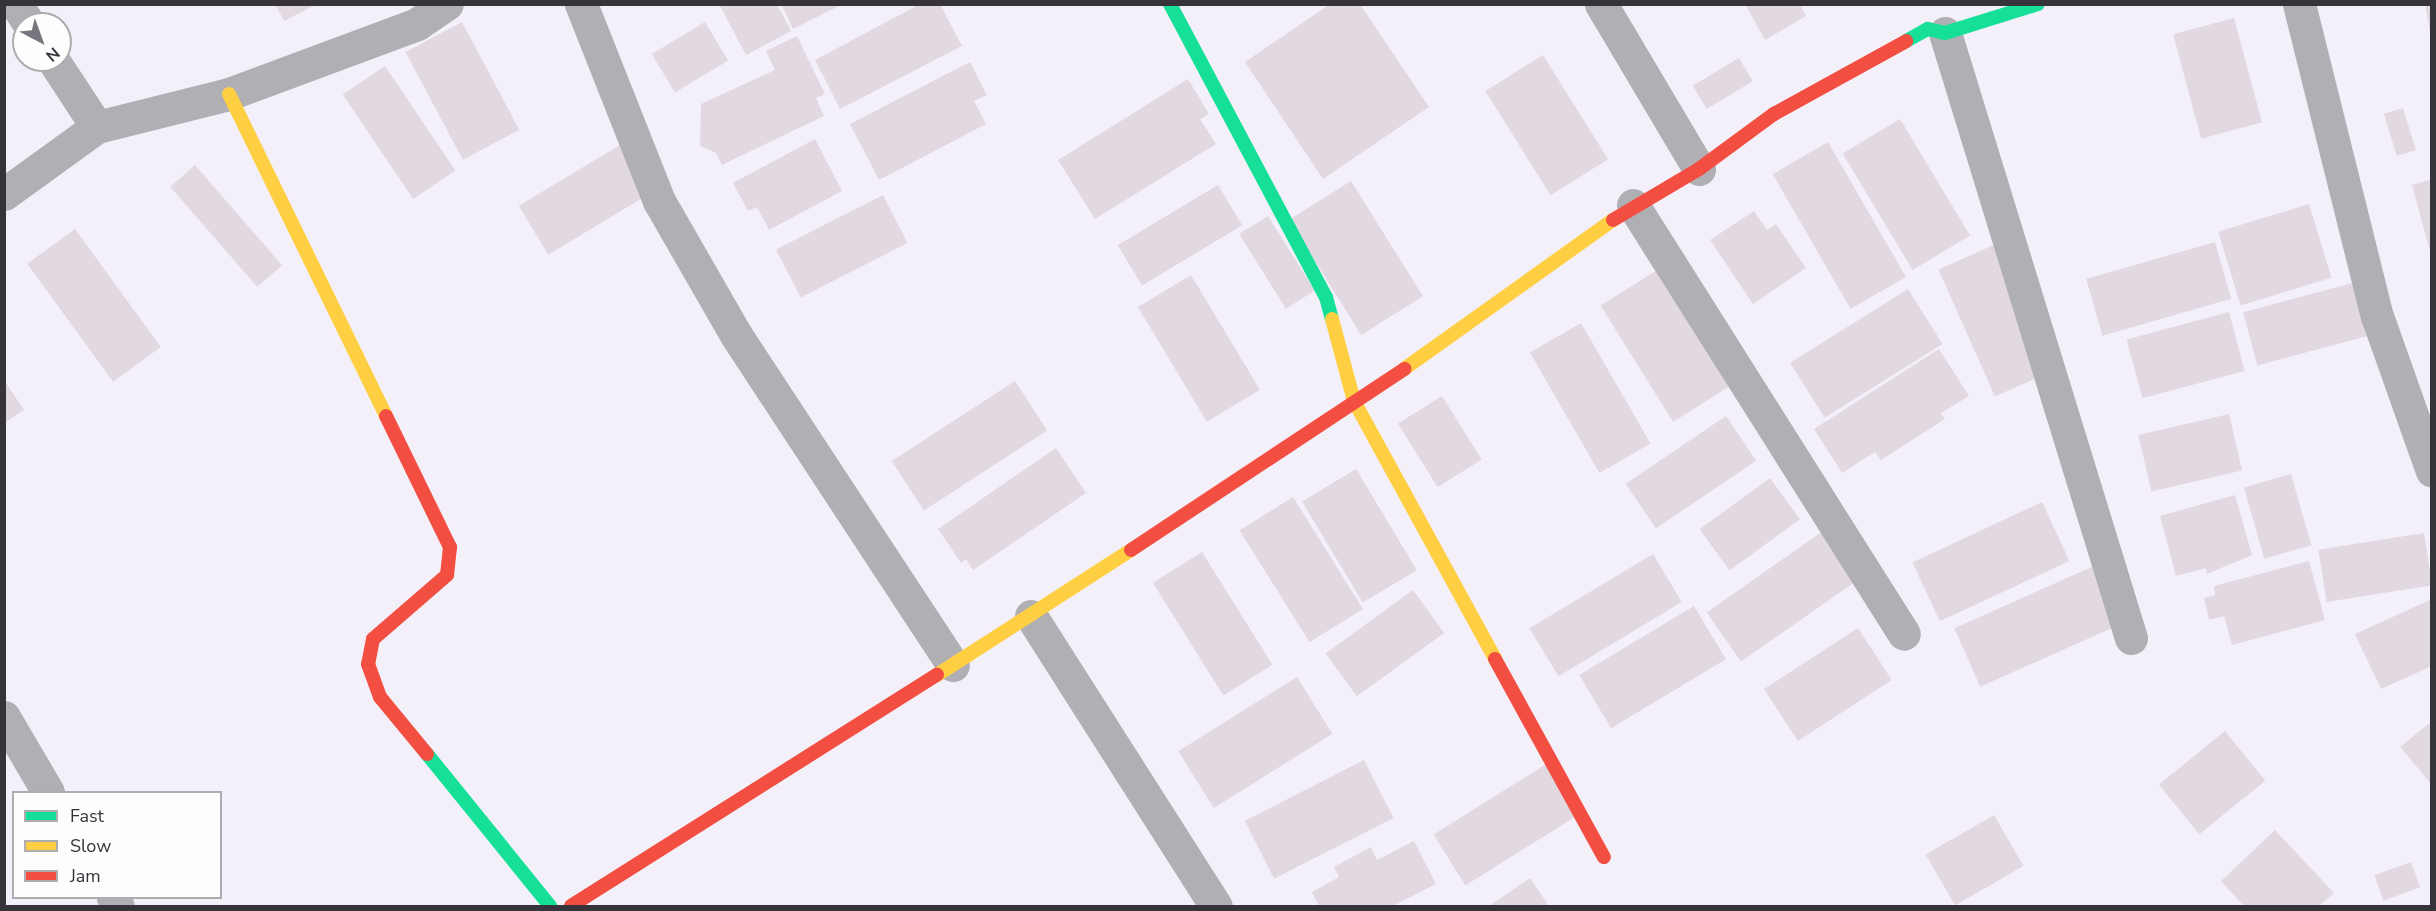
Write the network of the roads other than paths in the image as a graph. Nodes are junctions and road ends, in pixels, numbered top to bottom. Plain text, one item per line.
1 (447, 4) edge
2 (581, 4) edge
3 (1170, 4) edge
4 (1601, 4) edge
5 (2038, 4) edge
6 (2299, 4) edge
7 (412, 14) edge
8 (1945, 33) junction
9 (61, 72) edge
10 (229, 94) junction
11 (97, 127) junction
12 (1699, 169) junction
13 (4, 194) edge
14 (1633, 205) junction
15 (1354, 401) junction
16 (2432, 471) edge
17 (1031, 616) junction
18 (1904, 634) dead end
19 (2131, 638) dead end
20 (952, 665) junction
21 (4, 717) edge
22 (47, 791) edge
23 (1604, 857) dead end
24 (550, 906) edge
25 (571, 906) edge
26 (1216, 906) edge

1 - 7 street
2 - 20 street
3 - 15 street
4 - 12 street
5 - 8 street
6 - 16 street
7 - 10 street
8 - 12 street
8 - 19 street
9 - 11 street
10 - 11 street
10 - 24 street
11 - 13 street
12 - 14 street
14 - 15 street
14 - 18 street
15 - 17 street
15 - 23 street
17 - 20 street
17 - 26 street
20 - 25 street
21 - 22 street

